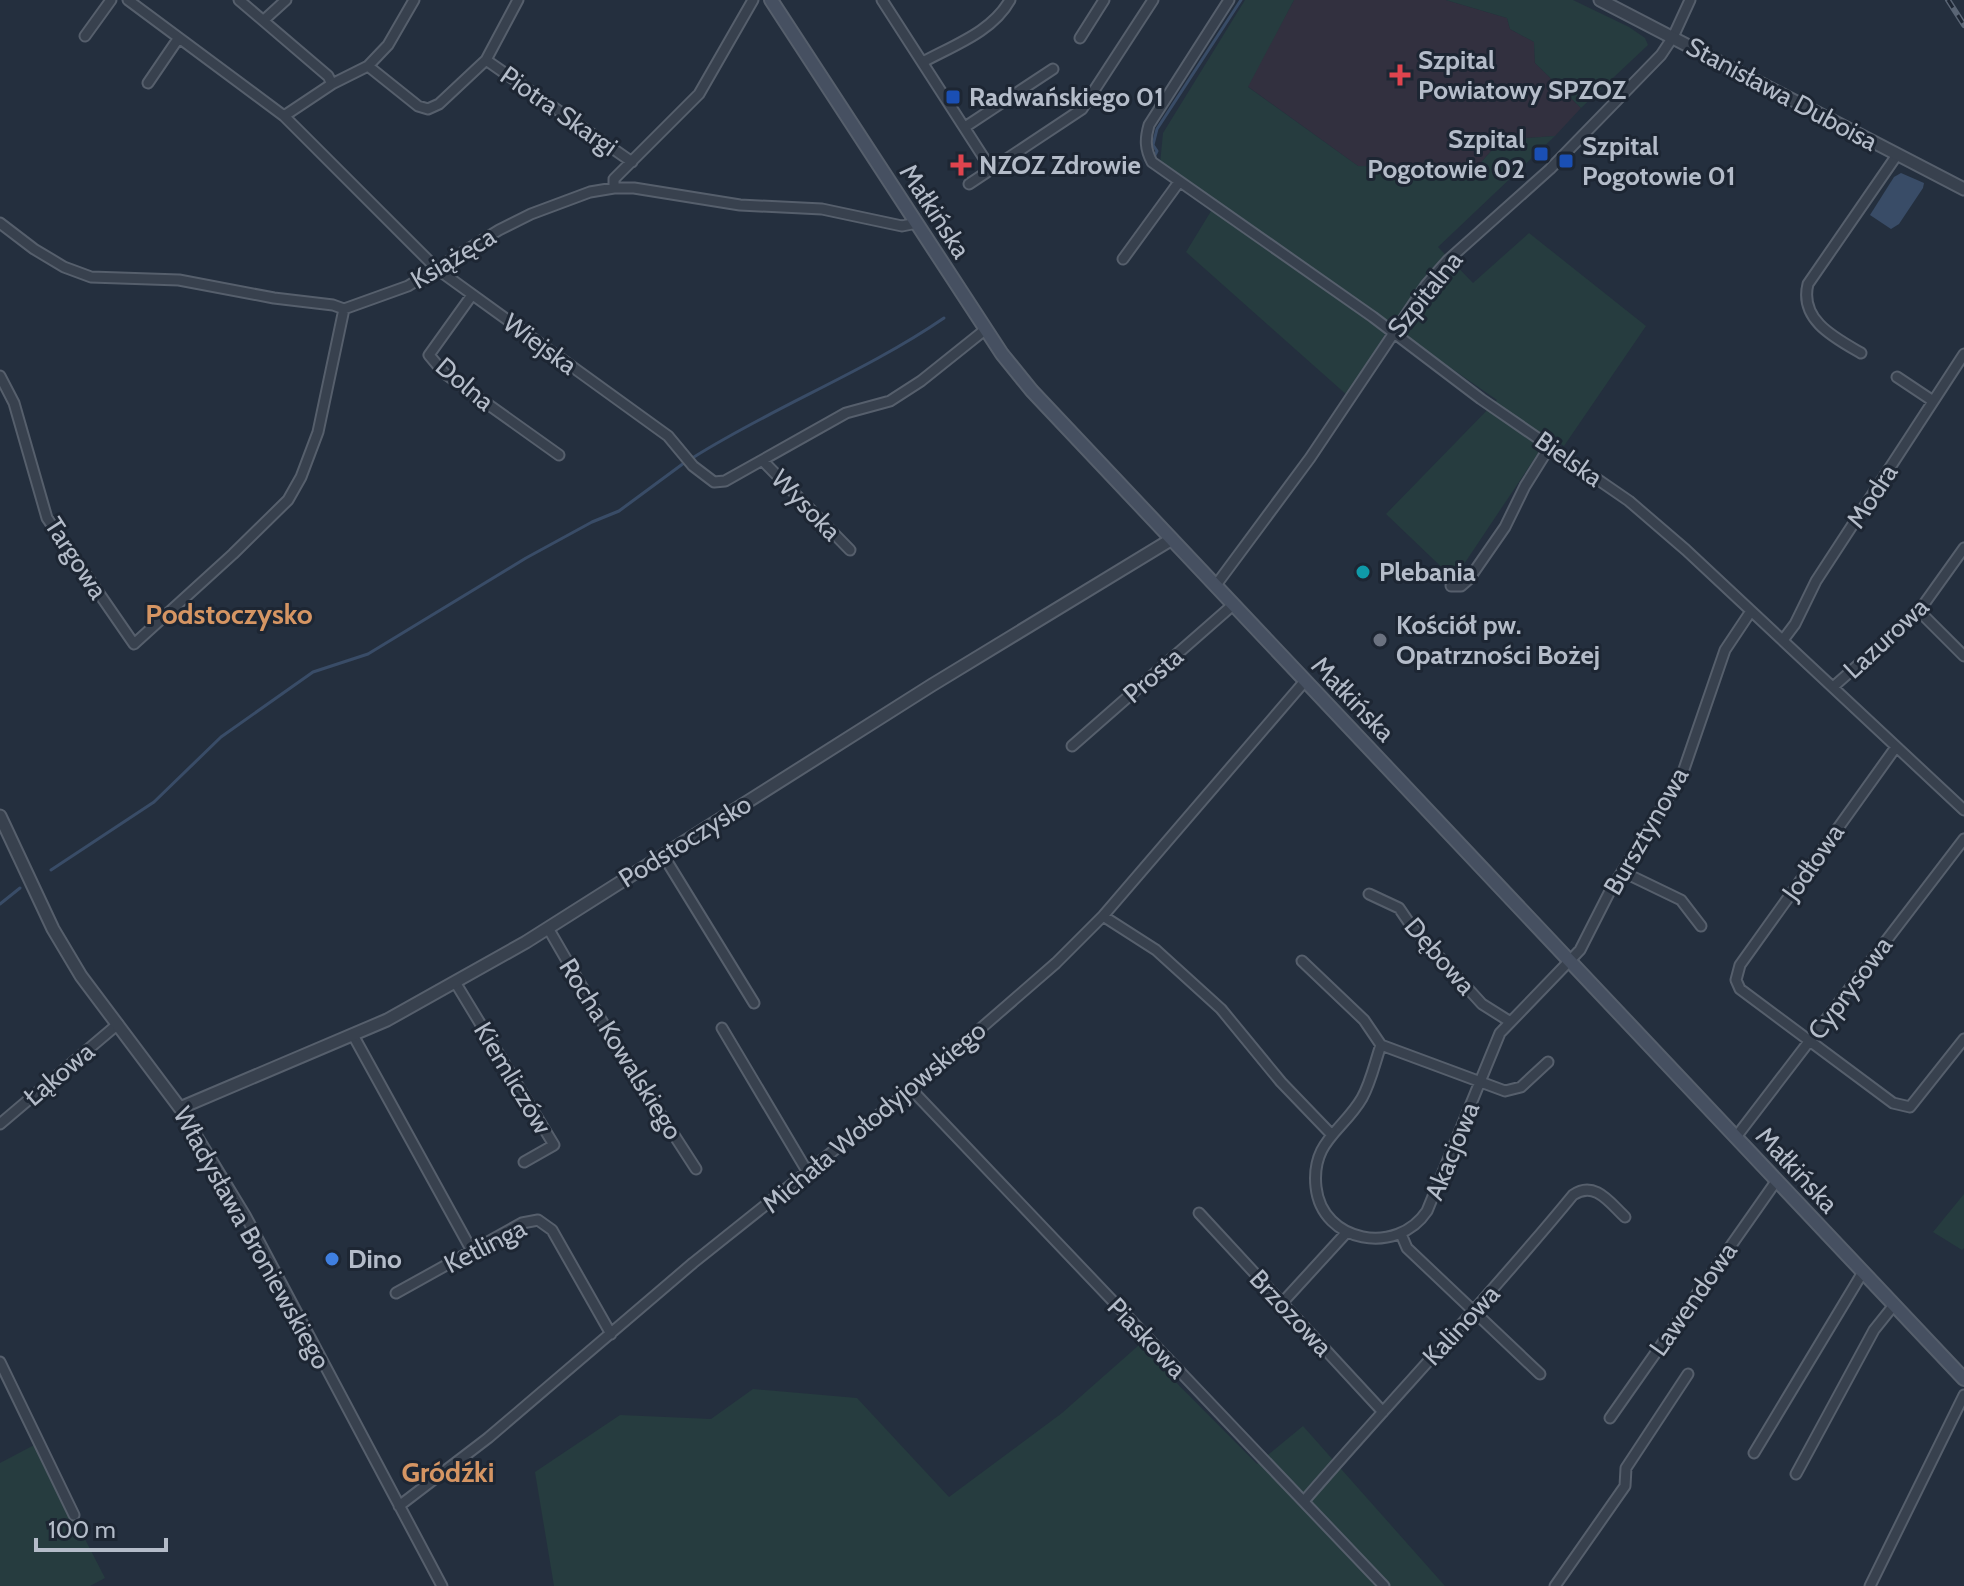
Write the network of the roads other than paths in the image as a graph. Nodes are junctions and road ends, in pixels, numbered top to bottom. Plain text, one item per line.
1 (111, 0) edge
2 (128, 0) edge
3 (239, 0) edge
4 (286, 0) edge
5 (414, 0) edge
6 (518, 0) edge
7 (753, 0) edge
8 (771, 0) edge
9 (882, 0) edge
10 (1010, 0) edge
11 (1104, 0) edge
12 (1153, 0) edge
13 (1229, 0) edge
14 (1600, 0) edge
15 (1690, 0) edge
16 (264, 20) junction
17 (85, 36) dead end
18 (1673, 37) junction
19 (1080, 38) dead end
20 (178, 39) junction
21 (486, 60) junction
22 (923, 62) junction
23 (368, 66) junction
24 (1053, 69) dead end
25 (148, 83) dead end
26 (332, 84) junction
27 (284, 116) junction
28 (965, 127) junction
29 (1897, 155) junction
30 (632, 162) junction
31 (991, 169) junction
32 (1179, 182) junction
33 (969, 184) dead end
34 (614, 188) junction
35 (1964, 189) edge
36 (0, 223) edge
37 (917, 223) junction
38 (1123, 259) dead end
39 (437, 269) junction
40 (472, 295) junction
41 (344, 309) junction
42 (986, 329) junction
43 (1393, 332) junction
44 (1861, 353) dead end
45 (1964, 354) edge
46 (0, 376) edge
47 (1897, 377) dead end
48 (1933, 401) junction
49 (1550, 446) junction
50 (559, 455) dead end
51 (763, 461) junction
52 (1172, 539) junction
53 (1964, 548) edge
54 (850, 550) dead end
55 (1216, 585) junction
56 (1451, 586) dead end
57 (1234, 604) junction
58 (1751, 611) junction
59 (1919, 611) junction
60 (1783, 640) junction
61 (1964, 656) edge
62 (1305, 681) junction
63 (1833, 687) junction
64 (1072, 746) dead end
65 (1896, 747) junction
66 (1964, 810) edge
67 (0, 816) edge
68 (1964, 839) edge
69 (663, 855) junction
70 (1623, 872) junction
71 (1369, 894) dead end
72 (1103, 916) junction
73 (1701, 926) dead end
74 (548, 928) junction
75 (1570, 960) junction
76 (1302, 961) dead end
77 (455, 982) junction
78 (754, 1003) dead end
79 (1509, 1021) junction
80 (118, 1024) junction
81 (722, 1028) dead end
82 (353, 1035) junction
83 (1964, 1039) edge
84 (1810, 1042) junction
85 (1381, 1045) junction
86 (1548, 1062) dead end
87 (1479, 1083) junction
88 (911, 1089) junction
89 (180, 1108) junction
90 (0, 1124) edge
91 (1331, 1134) junction
92 (1736, 1137) junction
93 (524, 1162) dead end
94 (696, 1169) dead end
95 (807, 1171) junction
96 (1777, 1180) junction
97 (1199, 1213) dead end
98 (1625, 1217) dead end
99 (1347, 1232) junction
100 (1401, 1234) junction
101 (472, 1251) junction
102 (1863, 1272) junction
103 (396, 1293) dead end
104 (1282, 1303) junction
105 (1894, 1305) junction
106 (1473, 1311) junction
107 (611, 1334) junction
108 (0, 1362) edge
109 (1540, 1374) dead end
110 (1688, 1374) dead end
111 (1964, 1379) edge
112 (1964, 1395) edge
113 (1383, 1412) junction
114 (1610, 1418) dead end
115 (1754, 1453) dead end
116 (1796, 1474) dead end
117 (1304, 1501) junction
118 (399, 1506) junction
119 (74, 1515) dead end
120 (442, 1586) edge
121 (1384, 1586) edge
122 (1555, 1586) edge
123 (1870, 1586) edge

1 - 17 street
2 - 20 street, Wiejska
3 - 16 street
4 - 16 street
5 - 23 street
6 - 21 street
7 - 30 street
8 - 37 main road, Małkińska
9 - 22 street
10 - 22 street
11 - 19 street
12 - 31 street
13 - 32 street, Bielska
14 - 18 street, Stanisława Duboisa
15 - 18 street, Szpitalna
16 - 26 street
18 - 29 street, Stanisława Duboisa
18 - 43 street, Szpitalna
20 - 25 street
20 - 27 street, Wiejska
21 - 23 street
21 - 30 street, Piotra Skargi
22 - 28 street
23 - 26 street
24 - 28 street
26 - 27 street
27 - 39 street, Wiejska
28 - 31 street
29 - 35 street, Stanisława Duboisa
29 - 44 street
30 - 34 street
31 - 33 street
32 - 38 street
32 - 43 street, Bielska
34 - 37 street, Książęca
34 - 39 street, Książęca
36 - 41 street
37 - 42 main road, Małkińska
39 - 40 street, Wiejska
39 - 41 street, Książęca
40 - 50 street, Dolna
40 - 51 street, Wiejska
41 - 46 street, Targowa
42 - 51 street, Wiejska
42 - 52 main road, Małkińska
43 - 49 street, Bielska
43 - 55 street, Szpitalna
45 - 48 street, Modra
47 - 48 street
48 - 60 street, Modra
49 - 56 street
49 - 58 street, Bielska
51 - 54 street, Wysoka
52 - 55 main road, Małkińska
52 - 69 street, Podstoczysko
53 - 59 street, Lazurowa
55 - 57 main road, Małkińska
57 - 62 main road, Małkińska
57 - 64 street, Prosta
58 - 60 street, Bielska
58 - 70 street, Bursztynowa
59 - 61 street
59 - 63 street, Lazurowa
60 - 63 street, Bielska
62 - 72 street, Michała Wołodyjowskiego
62 - 75 main road, Małkińska
63 - 65 street, Bielska
65 - 66 street, Bielska
65 - 84 street, Jodłowa
67 - 80 street, Władysława Broniewskiego
68 - 84 street, Cyprysowa
69 - 74 street, Podstoczysko
69 - 78 street
70 - 73 street
70 - 75 street, Bursztynowa
71 - 79 street, Dębowa
72 - 88 street, Michała Wołodyjowskiego
72 - 91 street
74 - 77 street, Podstoczysko
74 - 94 street, Rocha Kowalskiego
75 - 79 street, Akacjowa
75 - 92 main road, Małkińska
76 - 85 street
77 - 82 street, Podstoczysko
77 - 93 street, Kiemliczów
79 - 87 street, Akacjowa
80 - 89 street, Władysława Broniewskiego
80 - 90 street, Łąkowa
81 - 95 street
82 - 89 street, Podstoczysko
82 - 101 street
83 - 84 street
84 - 92 street, Cyprysowa
85 - 87 street
85 - 91 street
86 - 87 street
87 - 100 street, Akacjowa
88 - 95 street, Michała Wołodyjowskiego
88 - 117 street, Piaskowa
89 - 118 street, Władysława Broniewskiego
91 - 99 street
92 - 96 main road, Małkińska
95 - 107 street, Michała Wołodyjowskiego
96 - 102 main road, Małkińska
96 - 114 street, Lawendowa
97 - 104 street, Brzozowa
98 - 106 street, Kalinowa
99 - 100 street
99 - 104 street
100 - 106 street
101 - 103 street, Ketlinga
101 - 107 street, Ketlinga
102 - 105 main road, Małkińska
102 - 115 street
104 - 113 street, Brzozowa
105 - 111 main road, Małkińska
105 - 116 street
106 - 109 street
106 - 113 street, Kalinowa
107 - 118 street, Michała Wołodyjowskiego
108 - 119 street
110 - 122 street
112 - 123 street
113 - 117 street, Kalinowa
117 - 121 street, Piaskowa
118 - 120 street, Władysława Broniewskiego

